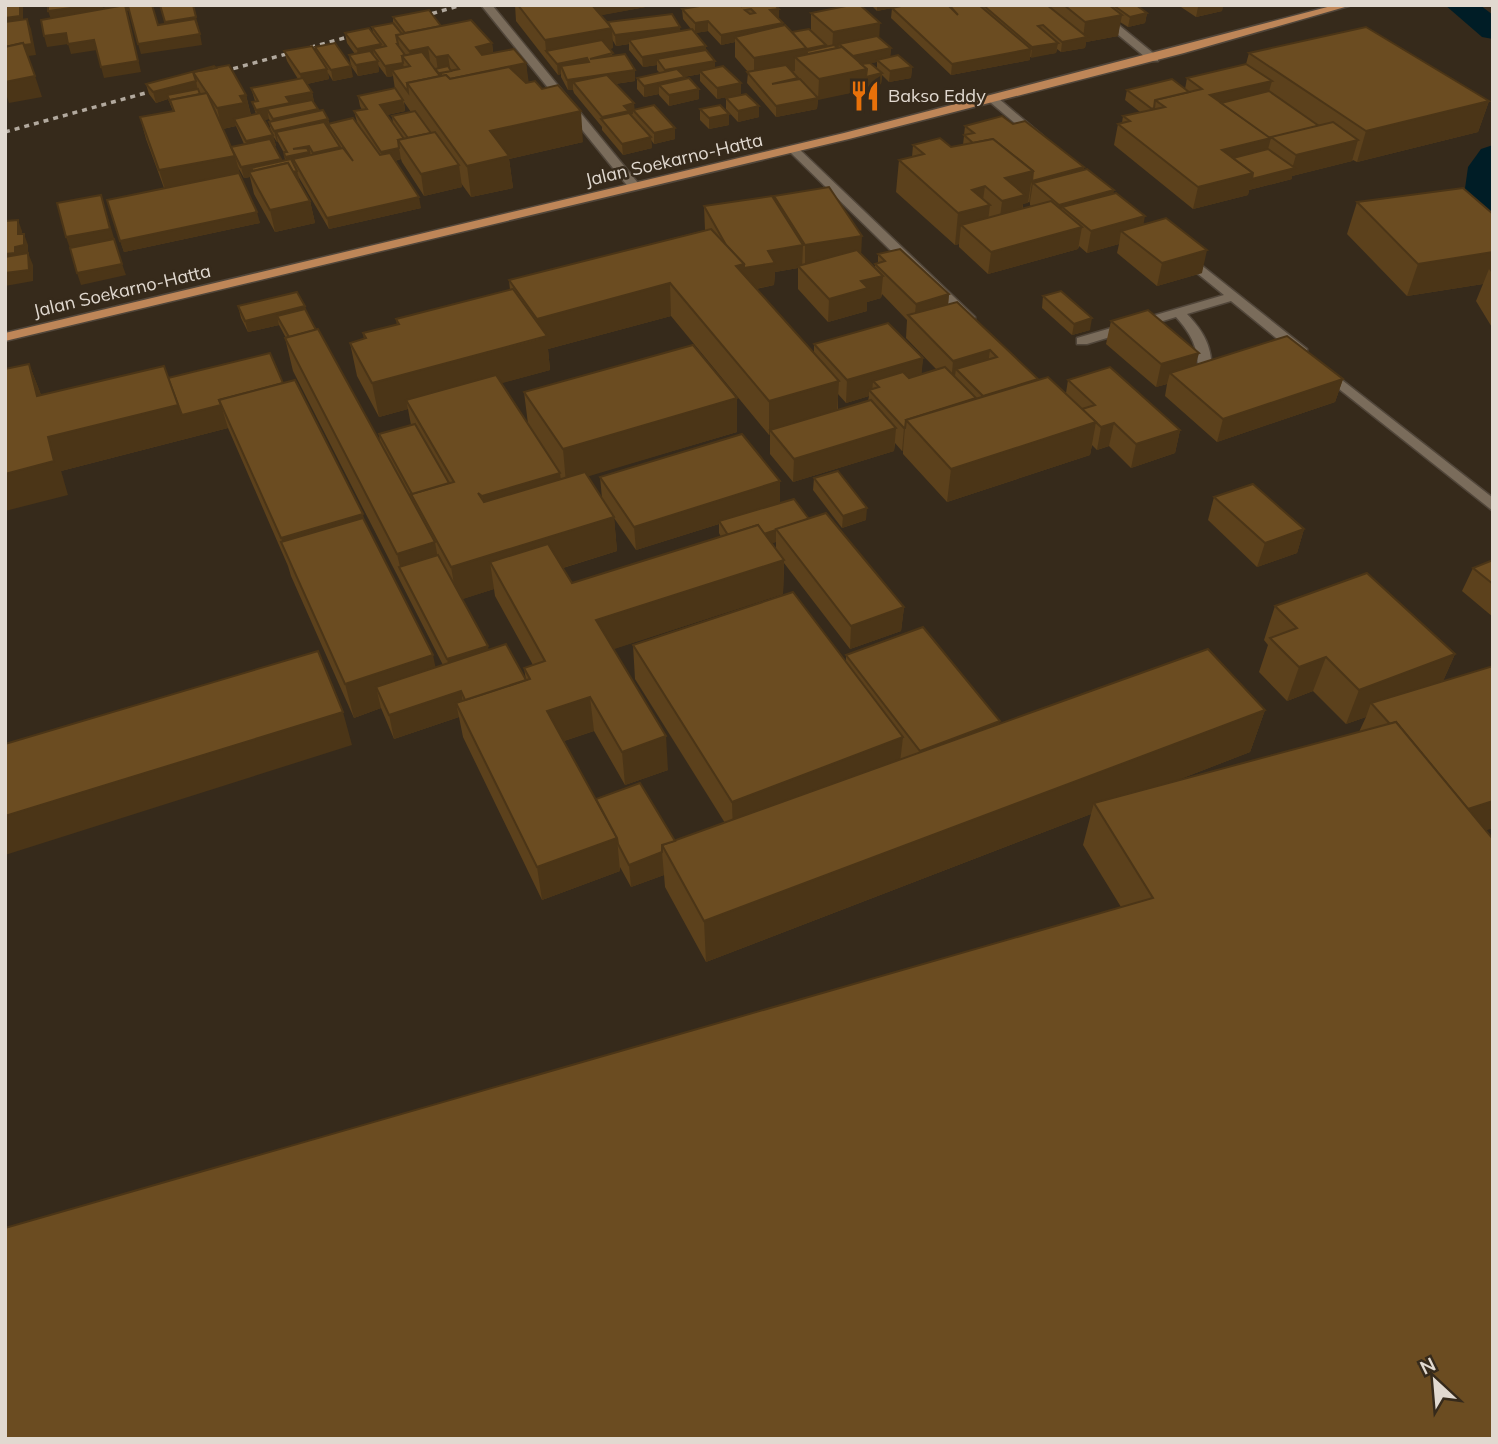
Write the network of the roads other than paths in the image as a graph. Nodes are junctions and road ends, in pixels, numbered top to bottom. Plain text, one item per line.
1 (486, 5) edge
2 (1087, 5) edge
3 (1347, 5) edge
4 (1154, 59) junction
5 (994, 100) junction
6 (1046, 143) edge
7 (793, 150) junction
8 (634, 186) junction
9 (1171, 245) edge
10 (1233, 296) junction
11 (1178, 312) junction
12 (983, 332) edge
13 (5, 337) edge
14 (1082, 341) dead end
15 (1176, 386) edge
16 (1493, 506) edge

1 - 8 street
2 - 4 street
3 - 4 main road, Jalan Soekarno-Hatta
4 - 5 main road, Jalan Soekarno-Hatta
5 - 6 street
5 - 7 main road, Jalan Soekarno-Hatta
7 - 8 main road, Jalan Soekarno-Hatta
7 - 12 street
8 - 13 main road, Jalan Soekarno-Hatta
9 - 10 street
10 - 11 street
10 - 16 street
11 - 14 street
11 - 15 street

